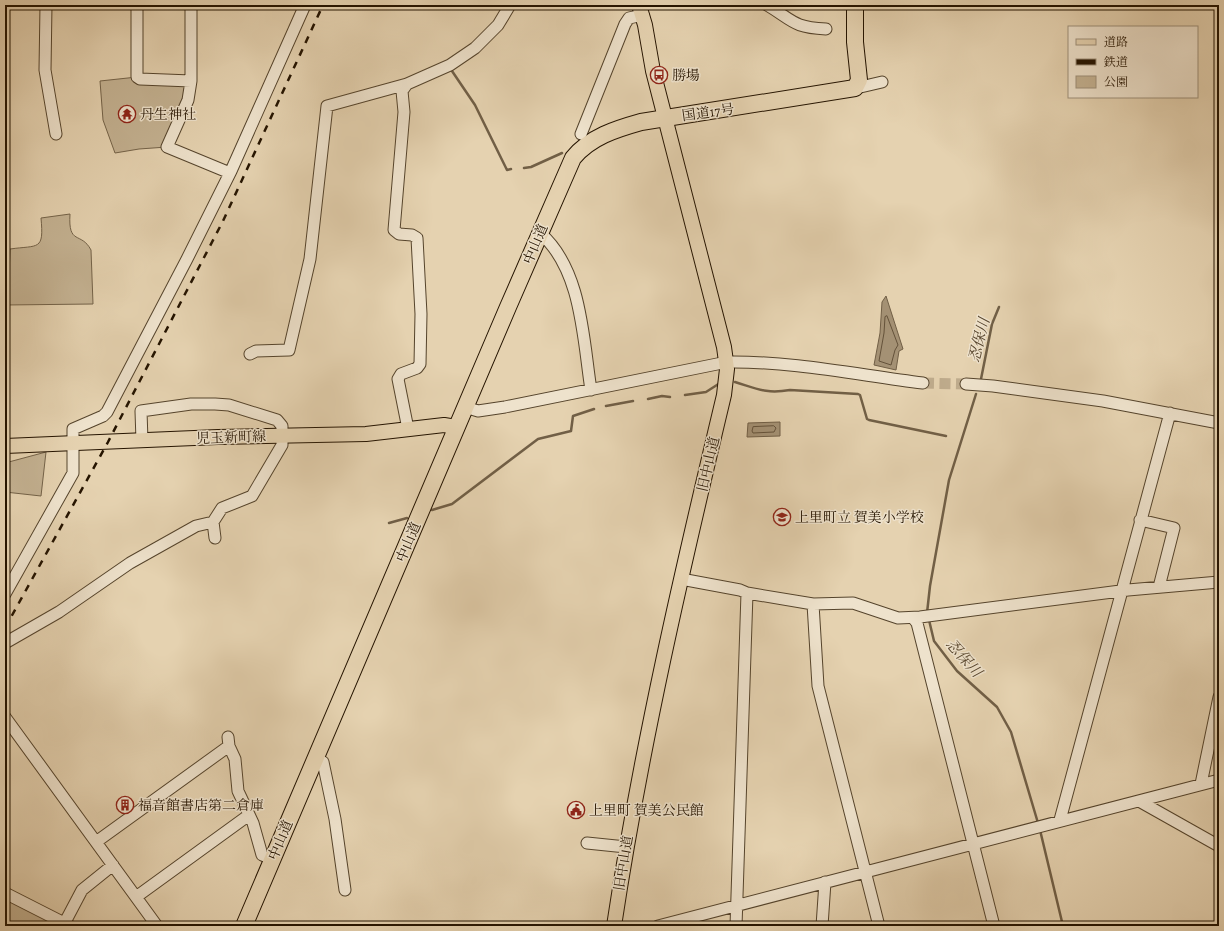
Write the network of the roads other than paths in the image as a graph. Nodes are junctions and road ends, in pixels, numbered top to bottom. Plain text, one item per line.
1 (46, 5) edge
2 (138, 5) edge
3 (192, 5) edge
4 (305, 5) edge
5 (510, 5) edge
6 (767, 5) edge
7 (855, 5) edge
8 (641, 10) edge
9 (826, 29) dead end
10 (191, 81) junction
11 (882, 82) dead end
12 (407, 84) junction
13 (852, 89) junction
14 (666, 118) junction
15 (56, 134) dead end
16 (581, 134) dead end
17 (573, 158) joint
18 (230, 173) junction
19 (540, 233) junction
20 (250, 354) dead end
21 (726, 362) junction
22 (924, 382) tunnel mouth
23 (966, 384) tunnel mouth
24 (591, 390) junction
25 (465, 407) junction
26 (1170, 413) junction
27 (1219, 423) edge
28 (456, 427) junction
29 (408, 428) junction
30 (282, 435) junction
31 (142, 440) junction
32 (73, 443) junction
33 (5, 446) edge
34 (1140, 520) junction
35 (213, 522) junction
36 (215, 538) dead end
37 (681, 579) junction
38 (1219, 582) edge
39 (1160, 587) junction
40 (1120, 591) junction
41 (747, 593) junction
42 (5, 594) edge
43 (813, 604) junction
44 (918, 617) junction
45 (5, 643) edge
46 (1219, 696) edge
47 (5, 717) edge
48 (315, 758) junction
49 (1219, 780) edge
50 (1201, 784) junction
51 (1139, 801) junction
52 (249, 815) junction
53 (1060, 820) junction
54 (96, 842) junction
55 (587, 843) dead end
56 (973, 843) junction
57 (1219, 846) edge
58 (626, 847) junction
59 (272, 859) junction
60 (113, 865) junction
61 (865, 871) junction
62 (825, 882) junction
63 (345, 890) dead end
64 (5, 893) edge
65 (136, 897) junction
66 (737, 905) junction
67 (66, 925) edge
68 (157, 926) edge
69 (244, 926) edge
70 (614, 926) edge
71 (658, 926) edge
72 (736, 926) edge
73 (822, 926) edge
74 (880, 926) edge
75 (994, 926) edge

1 - 15 street
2 - 10 street
3 - 10 street
4 - 18 street
5 - 12 street
6 - 9 street
7 - 13 highway
8 - 14 main road, 旧中山道
8 - 16 street
10 - 18 street
11 - 13 street
12 - 20 street
12 - 29 street
13 - 14 highway, 国道17号
14 - 17 highway, 国道17号
14 - 21 main road, 旧中山道
17 - 19 highway, 中山道
18 - 32 street
19 - 24 street
19 - 25 highway, 中山道
21 - 22 street
21 - 24 street
21 - 37 main road, 旧中山道
23 - 26 street
24 - 25 street
25 - 28 highway, 中山道
26 - 27 street
26 - 34 street
28 - 29 main road, 児玉新町線
28 - 48 highway, 中山道
29 - 30 main road, 児玉新町線
30 - 31 main road, 児玉新町線
30 - 31 street
30 - 35 street
31 - 32 main road, 児玉新町線
32 - 33 main road, 児玉新町線
32 - 42 street
34 - 39 street
34 - 40 street
35 - 36 street
35 - 45 street
37 - 41 street
37 - 58 main road, 旧中山道
38 - 39 street
39 - 40 street
40 - 44 street
40 - 53 street
41 - 43 street
41 - 66 street
43 - 44 street
43 - 61 street
44 - 56 street
46 - 50 street
47 - 54 street
48 - 59 highway, 中山道
48 - 63 street
49 - 50 street
50 - 51 street
51 - 53 street
51 - 57 street
52 - 54 street
52 - 59 street
52 - 65 street
53 - 56 street
54 - 60 street
55 - 58 street
56 - 61 street
56 - 75 street
58 - 70 main road, 旧中山道
59 - 69 highway, 中山道
60 - 65 street
60 - 67 street
61 - 62 street
61 - 74 street
62 - 66 street
62 - 73 street
64 - 67 street
65 - 68 street
66 - 71 street
66 - 72 street

